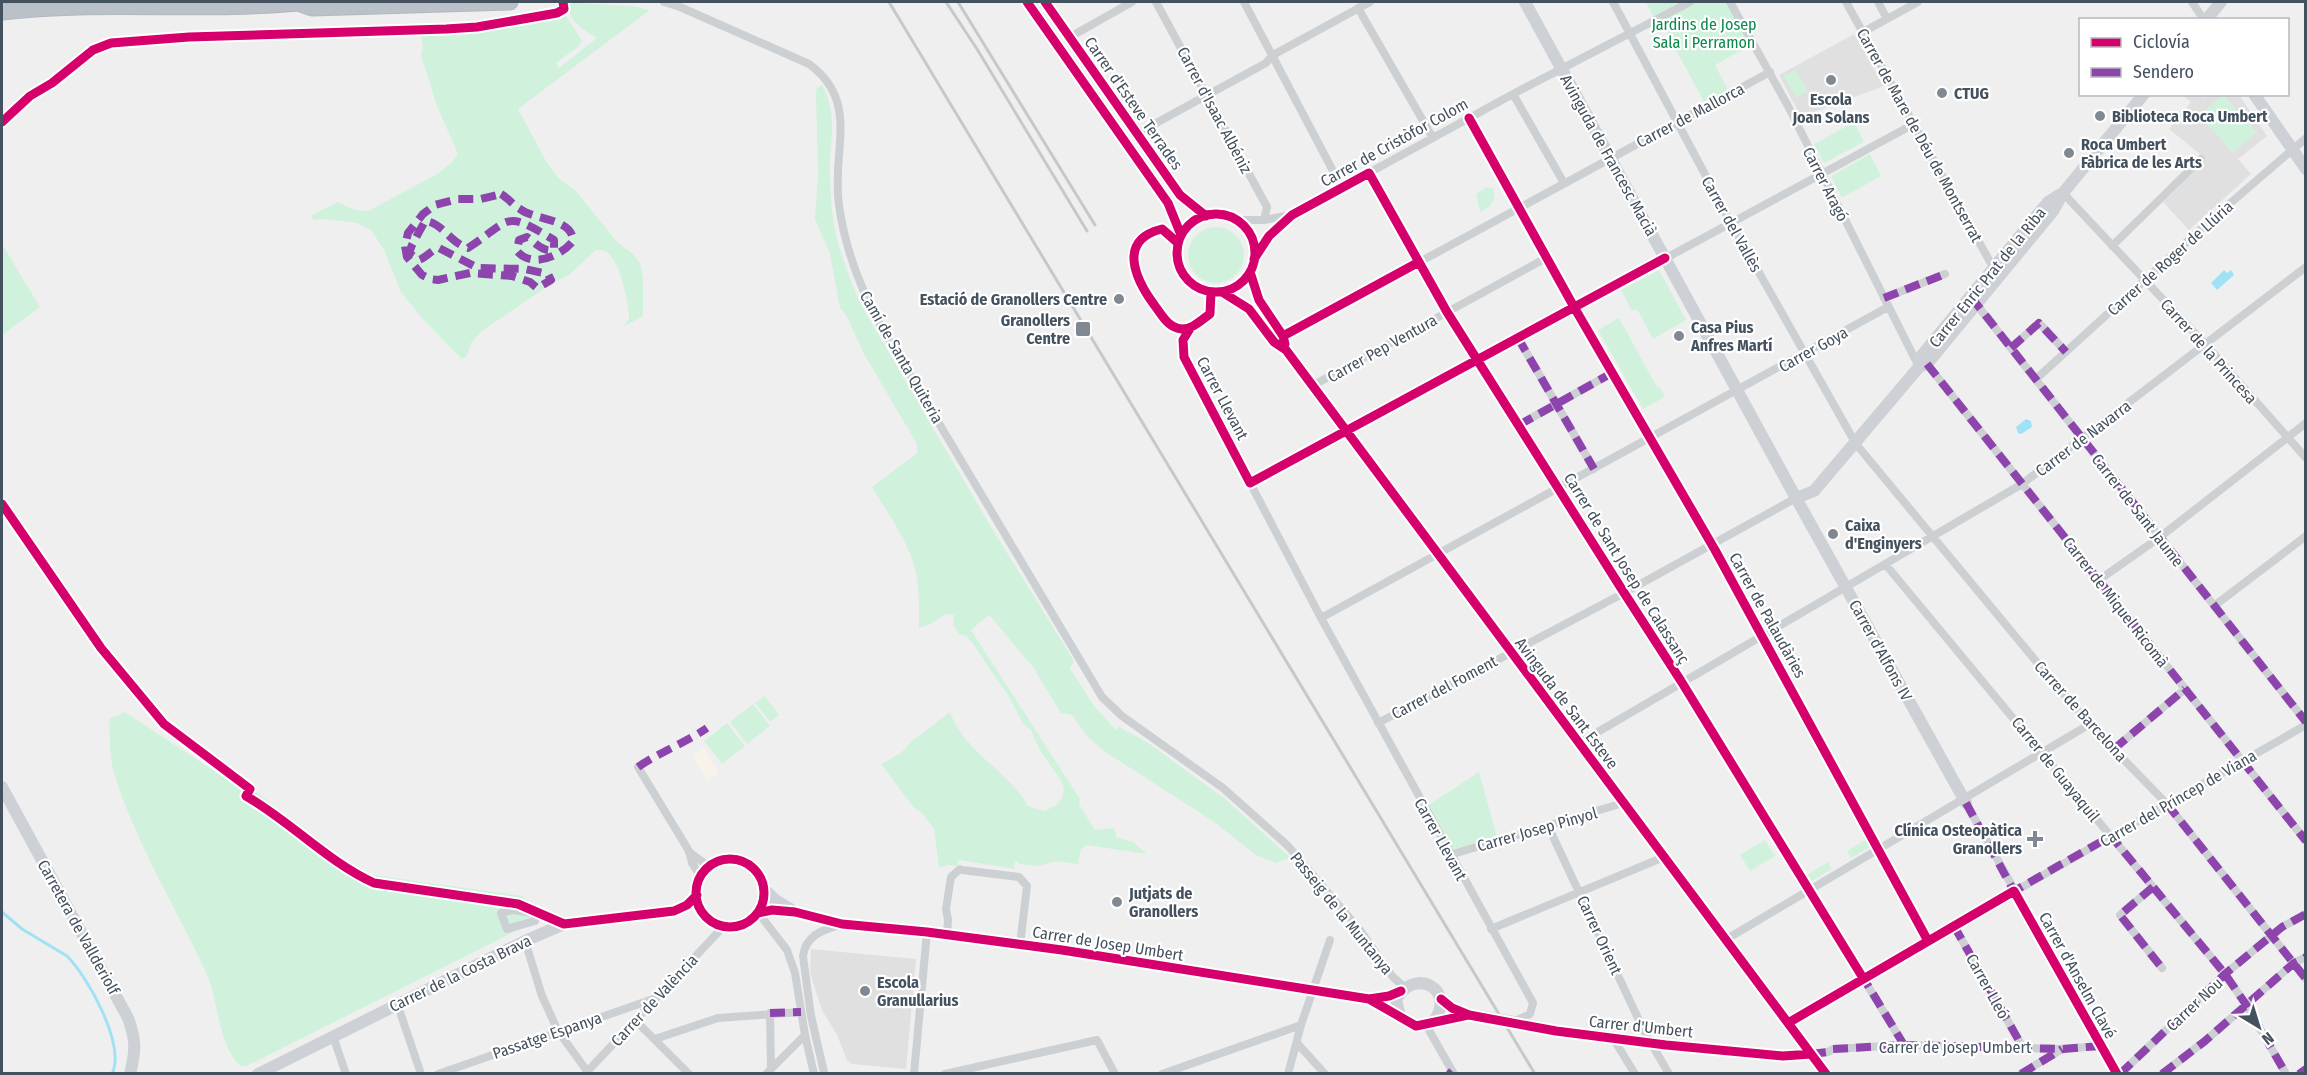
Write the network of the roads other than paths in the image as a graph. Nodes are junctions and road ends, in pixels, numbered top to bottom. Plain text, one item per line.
1 (303, 2) edge
2 (510, 2) edge
3 (664, 2) edge
4 (1027, 2) edge
5 (1045, 2) edge
6 (1132, 2) edge
7 (1156, 2) edge
8 (1244, 2) edge
9 (1370, 2) edge
10 (1525, 2) edge
11 (1613, 2) edge
12 (1690, 2) edge
13 (1730, 2) edge
14 (1846, 2) edge
15 (1878, 2) edge
16 (1918, 2) edge
17 (2192, 2) edge
18 (2221, 2) edge
19 (50, 6) junction
20 (1358, 8) junction
21 (2, 12) edge
22 (2204, 18) edge
23 (2207, 18) edge
24 (1887, 19) junction
25 (2, 20) edge
26 (1863, 32) junction
27 (1631, 33) junction
28 (1070, 37) junction
29 (1273, 55) junction
30 (1563, 69) junction
31 (1770, 72) junction
32 (1206, 94) junction
33 (1513, 94) junction
34 (2142, 96) edge
35 (2255, 96) edge
36 (1469, 118) junction
37 (1677, 122) junction
38 (1914, 124) junction
39 (1136, 134) junction
40 (1433, 138) junction
41 (2306, 138) edge
42 (2291, 149) junction
43 (1611, 158) junction
44 (2201, 159) dead end
45 (2306, 169) edge
46 (1369, 173) junction
47 (1821, 174) junction
48 (1564, 183) junction
49 (1342, 188) junction
50 (2063, 192) junction
51 (1519, 207) junction
52 (1292, 215) junction
53 (1206, 216) junction
54 (1236, 220) junction
55 (1264, 220) junction
56 (1731, 222) junction
57 (1180, 239) junction
58 (2112, 246) junction
59 (1546, 258) junction
60 (1665, 258) junction
61 (1254, 259) junction
62 (1419, 262) junction
63 (2306, 267) edge
64 (1994, 269) junction
65 (1250, 272) junction
66 (1945, 274) dead end
67 (2145, 281) junction
68 (1216, 292) junction
69 (1884, 298) junction
70 (1974, 301) junction
71 (1574, 307) junction
72 (1888, 307) junction
73 (1447, 312) junction
74 (1191, 327) junction
75 (1283, 336) junction
76 (1518, 338) junction
77 (2205, 344) junction
78 (2011, 348) junction
79 (1286, 350) junction
80 (2066, 352) junction
81 (1804, 354) junction
82 (1477, 360) junction
83 (1923, 366) junction
84 (1612, 373) junction
85 (2036, 379) junction
86 (1312, 386) junction
87 (1737, 390) junction
88 (1556, 404) junction
89 (2306, 423) edge
90 (1519, 425) junction
91 (1346, 431) junction
92 (2287, 438) junction
93 (1650, 439) junction
94 (2083, 439) junction
95 (1856, 444) junction
96 (2306, 458) edge
97 (1594, 469) junction
98 (1250, 483) junction
99 (2022, 484) junction
100 (1559, 488) junction
101 (1796, 498) junction
102 (1934, 536) junction
103 (2306, 536) edge
104 (2160, 537) junction
105 (1712, 544) junction
106 (1437, 555) junction
107 (1886, 565) junction
108 (2099, 580) junction
109 (1846, 588) junction
110 (1624, 593) junction
111 (2214, 606) junction
112 (1321, 618) junction
113 (1762, 636) junction
114 (1510, 652) junction
115 (1682, 681) junction
116 (2185, 689) junction
117 (1378, 723) junction
118 (2090, 724) junction
119 (2306, 724) edge
120 (1138, 727) joint
121 (1579, 742) junction
122 (2114, 749) junction
123 (2042, 752) junction
124 (2242, 761) junction
125 (639, 767) dead end
126 (2, 787) edge
127 (1964, 800) junction
128 (1623, 803) junction
129 (2167, 804) junction
130 (1548, 826) junction
131 (2111, 836) junction
132 (2306, 841) edge
133 (1878, 848) junction
134 (689, 851) junction
135 (1450, 855) junction
136 (1664, 858) junction
137 (714, 864) junction
138 (701, 877) junction
139 (2153, 887) junction
140 (764, 889) junction
141 (1810, 889) junction
142 (2014, 891) junction
143 (1580, 893) junction
144 (696, 895) junction
145 (518, 904) dead end
146 (674, 911) junction
147 (795, 912) junction
148 (757, 914) junction
149 (2306, 914) edge
150 (706, 917) junction
151 (564, 924) junction
152 (842, 924) junction
153 (1954, 926) junction
154 (723, 927) junction
155 (1491, 929) junction
156 (927, 932) junction
157 (947, 935) junction
158 (2270, 936) junction
159 (525, 940) junction
160 (1330, 940) dead end
161 (1725, 940) junction
162 (1928, 941) junction
163 (1020, 945) junction
164 (2306, 957) edge
165 (2294, 963) junction
166 (2162, 968) dead end
167 (2225, 974) junction
168 (1863, 978) junction
169 (2306, 979) edge
170 (1403, 989) junction
171 (1312, 991) junction
172 (656, 998) junction
173 (1369, 999) junction
174 (1441, 999) junction
175 (397, 1003) junction
176 (2247, 1006) junction
177 (801, 1012) junction
178 (770, 1013) junction
179 (1400, 1016) junction
180 (1474, 1016) junction
181 (635, 1020) junction
182 (1527, 1020) junction
183 (1430, 1023) junction
184 (1788, 1023) junction
185 (1301, 1025) junction
186 (558, 1031) junction
187 (805, 1035) junction
188 (333, 1036) junction
189 (1613, 1038) junction
190 (655, 1039) junction
191 (1297, 1043) junction
192 (1653, 1043) junction
193 (1904, 1045) junction
194 (2022, 1046) junction
195 (2100, 1046) junction
196 (2045, 1047) junction
197 (2062, 1048) junction
198 (1811, 1054) junction
199 (2047, 1058) junction
200 (812, 1062) junction
201 (769, 1071) edge
202 (589, 1072) edge
203 (2285, 1072) edge
204 (825, 1073) edge
205 (1452, 1073) edge
206 (130, 1074) edge
207 (258, 1074) edge
208 (346, 1074) edge
209 (421, 1074) edge
210 (438, 1074) edge
211 (689, 1074) edge
212 (814, 1074) edge
213 (914, 1074) edge
214 (945, 1074) edge
215 (1115, 1074) edge
216 (1162, 1074) edge
217 (1288, 1074) edge
218 (1325, 1074) edge
219 (1635, 1074) edge
220 (1670, 1074) edge
221 (1826, 1074) edge
222 (2021, 1074) edge
223 (2119, 1074) edge
224 (2162, 1074) edge

1 - 2 highway
1 - 19 highway
3 - 120 street, Camí de Santa Quiteria
4 - 57 street, Carrer d'Esteve Terrades
5 - 28 street, Carrer d'Esteve Terrades
6 - 28 street
7 - 32 street, Carrer d'Isaac Albéniz
8 - 29 street
9 - 20 street
10 - 30 street, Avinguda de Francesc Macià
11 - 27 street, Carrer del Vallès
12 - 27 street, Carrer de Cristòfor Colom
13 - 31 street, Carrer Aragó
14 - 26 street, Carrer de Mare de Déu de Montserrat
15 - 24 street
16 - 24 street
17 - 22 street
18 - 23 street
19 - 21 highway
19 - 25 highway
20 - 29 street
20 - 40 street
24 - 26 street
26 - 38 street, Carrer de Mare de Déu de Montserrat
27 - 30 street, Carrer de Cristòfor Colom
27 - 37 street, Carrer del Vallès
28 - 39 street, Carrer d'Esteve Terrades
29 - 32 street
29 - 49 street
30 - 33 street, Carrer de Cristòfor Colom
30 - 43 street, Avinguda de Francesc Macià
31 - 37 street, Carrer de Mallorca
31 - 47 street, Carrer Aragó
32 - 39 street
32 - 55 street, Carrer d'Isaac Albéniz
33 - 36 street, Carrer de Cristòfor Colom
33 - 48 street
34 - 50 street, Carrer Enric Prat de la Riba
35 - 42 street
36 - 40 street, Carrer de Cristòfor Colom
36 - 51 street, Carrer de Palaudàries
37 - 43 street, Carrer de Mallorca
37 - 56 street, Carrer del Vallès
38 - 47 street
38 - 64 street, Carrer de Mare de Déu de Montserrat
39 - 53 street, Carrer d'Esteve Terrades
40 - 46 street, Carrer de Cristòfor Colom
41 - 42 street, Carrer de Roger de Llúria
42 - 45 street
42 - 67 street, Carrer de Roger de Llúria
43 - 48 street, Carrer de Mallorca
43 - 60 street, Avinguda de Francesc Macià
44 - 58 street
46 - 49 street, Carrer de Cristòfor Colom
46 - 62 street, Carrer de Sant Josep de Calassanç
47 - 56 street
47 - 69 street, Carrer Aragó
48 - 51 street, Carrer de Mallorca
49 - 52 street, Carrer de Cristòfor Colom
50 - 58 street, Carrer de la Princesa
50 - 64 street, Carrer Enric Prat de la Riba
50 - 70 street, Carrer Enric Prat de la Riba
51 - 59 street, Carrer de Palaudàries
51 - 62 street, Carrer de Mallorca
52 - 55 street, Carrer de Cristòfor Colom
52 - 61 street, Carrer de Cristòfor Colom
53 - 54 street
53 - 57 street
54 - 55 street, Carrer de Cristòfor Colom
54 - 61 street
56 - 60 street
56 - 81 street, Carrer del Vallès
57 - 68 street
57 - 74 street
58 - 67 street, Carrer de la Princesa
59 - 71 street, Carrer de Palaudàries
59 - 73 street, Carrer Pep Ventura
60 - 71 street
60 - 87 street, Avinguda de Francesc Macià
61 - 65 street
62 - 73 street, Carrer de Sant Josep de Calassanç
62 - 75 street, Carrer de Mallorca
63 - 77 street, Carrer de Navarra
64 - 70 street, Carrer Enric Prat de la Riba
65 - 68 street
65 - 75 street, Avinguda de Sant Esteve
66 - 69 street
67 - 77 street, Carrer de la Princesa
67 - 80 street, Carrer de Roger de Llúria
68 - 74 street, Carrer Llevant
68 - 79 street, Avinguda de Sant Esteve
69 - 72 street, Carrer Aragó
70 - 78 street, Carrer de Sant Jaume
70 - 83 street, Carrer Enric Prat de la Riba
71 - 76 street
71 - 84 street, Carrer de Palaudàries
72 - 81 street, Carrer Goya
72 - 83 street, Carrer Aragó
73 - 82 street, Carrer de Sant Josep de Calassanç
73 - 86 street, Carrer Pep Ventura
74 - 98 street, Carrer Llevant
75 - 79 street, Avinguda de Sant Esteve
76 - 82 street
76 - 88 street
77 - 92 street, Carrer de la Princesa
77 - 94 street, Carrer de Navarra
78 - 80 street
78 - 85 street, Carrer de Sant Jaume
79 - 86 street, Avinguda de Sant Esteve
80 - 85 street, Carrer de Roger de Llúria
81 - 87 street, Carrer Goya
81 - 95 street, Carrer del Vallès
82 - 90 street, Carrer de Sant Josep de Calassanç
82 - 91 street
83 - 95 street, Carrer Enric Prat de la Riba
83 - 99 street, Carrer de Miquel Ricomà
84 - 88 street
84 - 93 street, Carrer de Palaudàries
85 - 94 street, Carrer de Sant Jaume
86 - 91 street, Avinguda de Sant Esteve
87 - 93 street, Carrer Goya
87 - 101 street, Avinguda de Francesc Macià
88 - 90 street
88 - 97 street
89 - 92 street
90 - 100 street, Carrer de Sant Josep de Calassanç
91 - 98 street
91 - 106 street, Avinguda de Sant Esteve
92 - 96 street, Carrer de la Princesa
92 - 104 street
93 - 97 street, Carrer Goya
93 - 105 street, Carrer de Palaudàries
94 - 99 street, Carrer de Navarra
94 - 104 street, Carrer de Sant Jaume
95 - 101 street, Carrer Enric Prat de la Riba
95 - 102 street, Carrer de Barcelona
97 - 100 street, Carrer Goya
98 - 112 street, Carrer Llevant
99 - 102 street, Carrer de Navarra
99 - 108 street, Carrer de Miquel Ricomà
100 - 106 street, Carrer Goya
100 - 110 street, Carrer de Sant Josep de Calassanç
101 - 105 street, Carrer del Foment
101 - 109 street, Carrer d'Alfons IV
102 - 107 street, Carrer de Navarra
102 - 118 street, Carrer de Barcelona
103 - 111 street
104 - 108 street
104 - 111 street, Carrer de Sant Jaume
105 - 110 street, Carrer del Foment
105 - 113 street, Carrer de Palaudàries
106 - 112 street, Carrer Goya
106 - 114 street, Avinguda de Sant Esteve
107 - 109 street, Carrer de Navarra
107 - 123 street, Carrer de Guayaquil
108 - 116 street, Carrer de Miquel Ricomà
109 - 113 street, Carrer de Navarra
109 - 127 street, Carrer d'Alfons IV
110 - 114 street, Carrer del Foment
110 - 115 street, Carrer de Sant Josep de Calassanç
111 - 119 street, Carrer de Sant Jaume
112 - 117 street, Carrer Llevant
113 - 115 street, Carrer de Navarra
113 - 133 street, Carrer de Palaudàries
114 - 117 street, Carrer del Foment
114 - 121 street, Avinguda de Sant Esteve
115 - 121 street, Carrer de Navarra
115 - 141 street, Carrer de Sant Josep de Calassanç
116 - 122 street
116 - 124 street, Carrer de Miquel Ricomà
117 - 135 street, Carrer Llevant
118 - 122 street, Carrer de Barcelona
118 - 123 street
119 - 124 street, Carrer del Príncep de Viana
120 - 170 street, Passeig de la Muntanya
121 - 128 street, Avinguda de Sant Esteve
122 - 129 street, Carrer de Barcelona
123 - 127 street
123 - 131 street, Carrer de Guayaquil
124 - 129 street, Carrer del Príncep de Viana
124 - 132 street, Carrer de Miquel Ricomà
125 - 134 street
126 - 206 street, Carretera de Vallderiolf
127 - 133 street
127 - 142 street, Carrer d'Anselm Clavé
128 - 130 street, Carrer Josep Pinyol
128 - 136 street, Avinguda de Sant Esteve
129 - 131 street, Carrer del Príncep de Viana
129 - 158 street, Carrer de Barcelona
130 - 135 street, Carrer Josep Pinyol
130 - 143 street, Carrer Orient
131 - 139 street, Carrer de Guayaquil
131 - 142 street, Carrer del Príncep de Viana
133 - 141 street
133 - 162 street, Carrer de Palaudàries
134 - 137 street
134 - 138 street
135 - 155 street, Carrer Llevant
136 - 143 street
136 - 161 street, Avinguda de Sant Esteve
137 - 138 street
137 - 140 street
138 - 144 street
139 - 166 street
139 - 167 street, Carrer de Guayaquil
140 - 147 street
140 - 148 street
141 - 161 street
141 - 168 street, Carrer de Sant Josep de Calassanç
142 - 153 street, Carrer del Príncep de Viana
142 - 195 street, Carrer d'Anselm Clavé
143 - 155 street
143 - 192 street, Carrer Orient
144 - 146 street, Carrer de la Costa Brava
144 - 150 street
145 - 151 street
146 - 150 street, Carrer de la Costa Brava
146 - 151 street, Carrer de la Costa Brava
147 - 148 street
147 - 152 street, Carrer de Josep Umbert
148 - 154 street
148 - 177 street
149 - 158 street, Carrer Nou
150 - 154 street
151 - 159 street, Carrer de la Costa Brava
152 - 156 street, Carrer de Josep Umbert
152 - 204 street, Carrer de Josep Umbert
153 - 162 street, Carrer del Príncep de Viana
153 - 194 street, Carrer Lleó
154 - 172 street, Carrer de València
155 - 182 street, Carrer Llevant
156 - 157 street, Carrer de Josep Umbert
156 - 213 street
157 - 163 street, Carrer de Josep Umbert
157 - 163 street, Carrer de Josep Umbert
158 - 165 street, Carrer de Barcelona
158 - 167 street, Carrer Nou
159 - 175 street, Carrer de la Costa Brava
159 - 186 street
160 - 171 street
161 - 184 street, Avinguda de Sant Esteve
162 - 168 street, Carrer del Príncep de Viana
163 - 171 street, Carrer de Josep Umbert
164 - 165 street
165 - 169 street, Carrer de Barcelona
165 - 176 street
167 - 176 street, Carrer de Guayaquil
167 - 223 street, Carrer Nou
168 - 184 street, Carrer del Príncep de Viana
168 - 193 street, Carrer de Sant Josep de Calassanç
170 - 173 street
170 - 174 street
170 - 179 street
171 - 173 street, Carrer de Josep Umbert
171 - 185 street
172 - 181 street, Carrer de València
172 - 186 street, Passatge Espanya
173 - 179 street
174 - 180 street
174 - 183 street
175 - 188 street, Carrer de la Costa Brava
175 - 209 street
176 - 203 street, Carrer de Guayaquil
176 - 224 street
177 - 178 street
177 - 187 street
178 - 190 street
178 - 201 street
179 - 183 street
180 - 182 street, Carrer d'Umbert, bridge
180 - 183 street
181 - 190 street
181 - 202 street, Carrer de València
182 - 189 street, Carrer d'Umbert
183 - 205 street
184 - 198 street, Avinguda de Sant Esteve
185 - 191 street
185 - 216 street
186 - 202 street
186 - 210 street, Passatge Espanya
187 - 200 street
187 - 201 street
188 - 207 street, Carrer de la Costa Brava
188 - 208 street
189 - 192 street, Carrer d'Umbert
189 - 219 street
190 - 211 street
191 - 217 street
191 - 218 street
192 - 198 street, Carrer d'Umbert
192 - 220 street, Carrer Orient
193 - 194 street, Carrer de josep Umbert
193 - 198 street, Carrer de josep Umbert
194 - 196 street, Carrer de josep Umbert
195 - 197 street, Carrer de josep Umbert
195 - 223 street, Carrer d'Anselm Clavé
196 - 197 street, Carrer de josep Umbert
196 - 199 street
197 - 199 street
198 - 221 street, Avinguda de Sant Esteve
199 - 222 street
200 - 204 street
200 - 212 street
214 - 215 street

